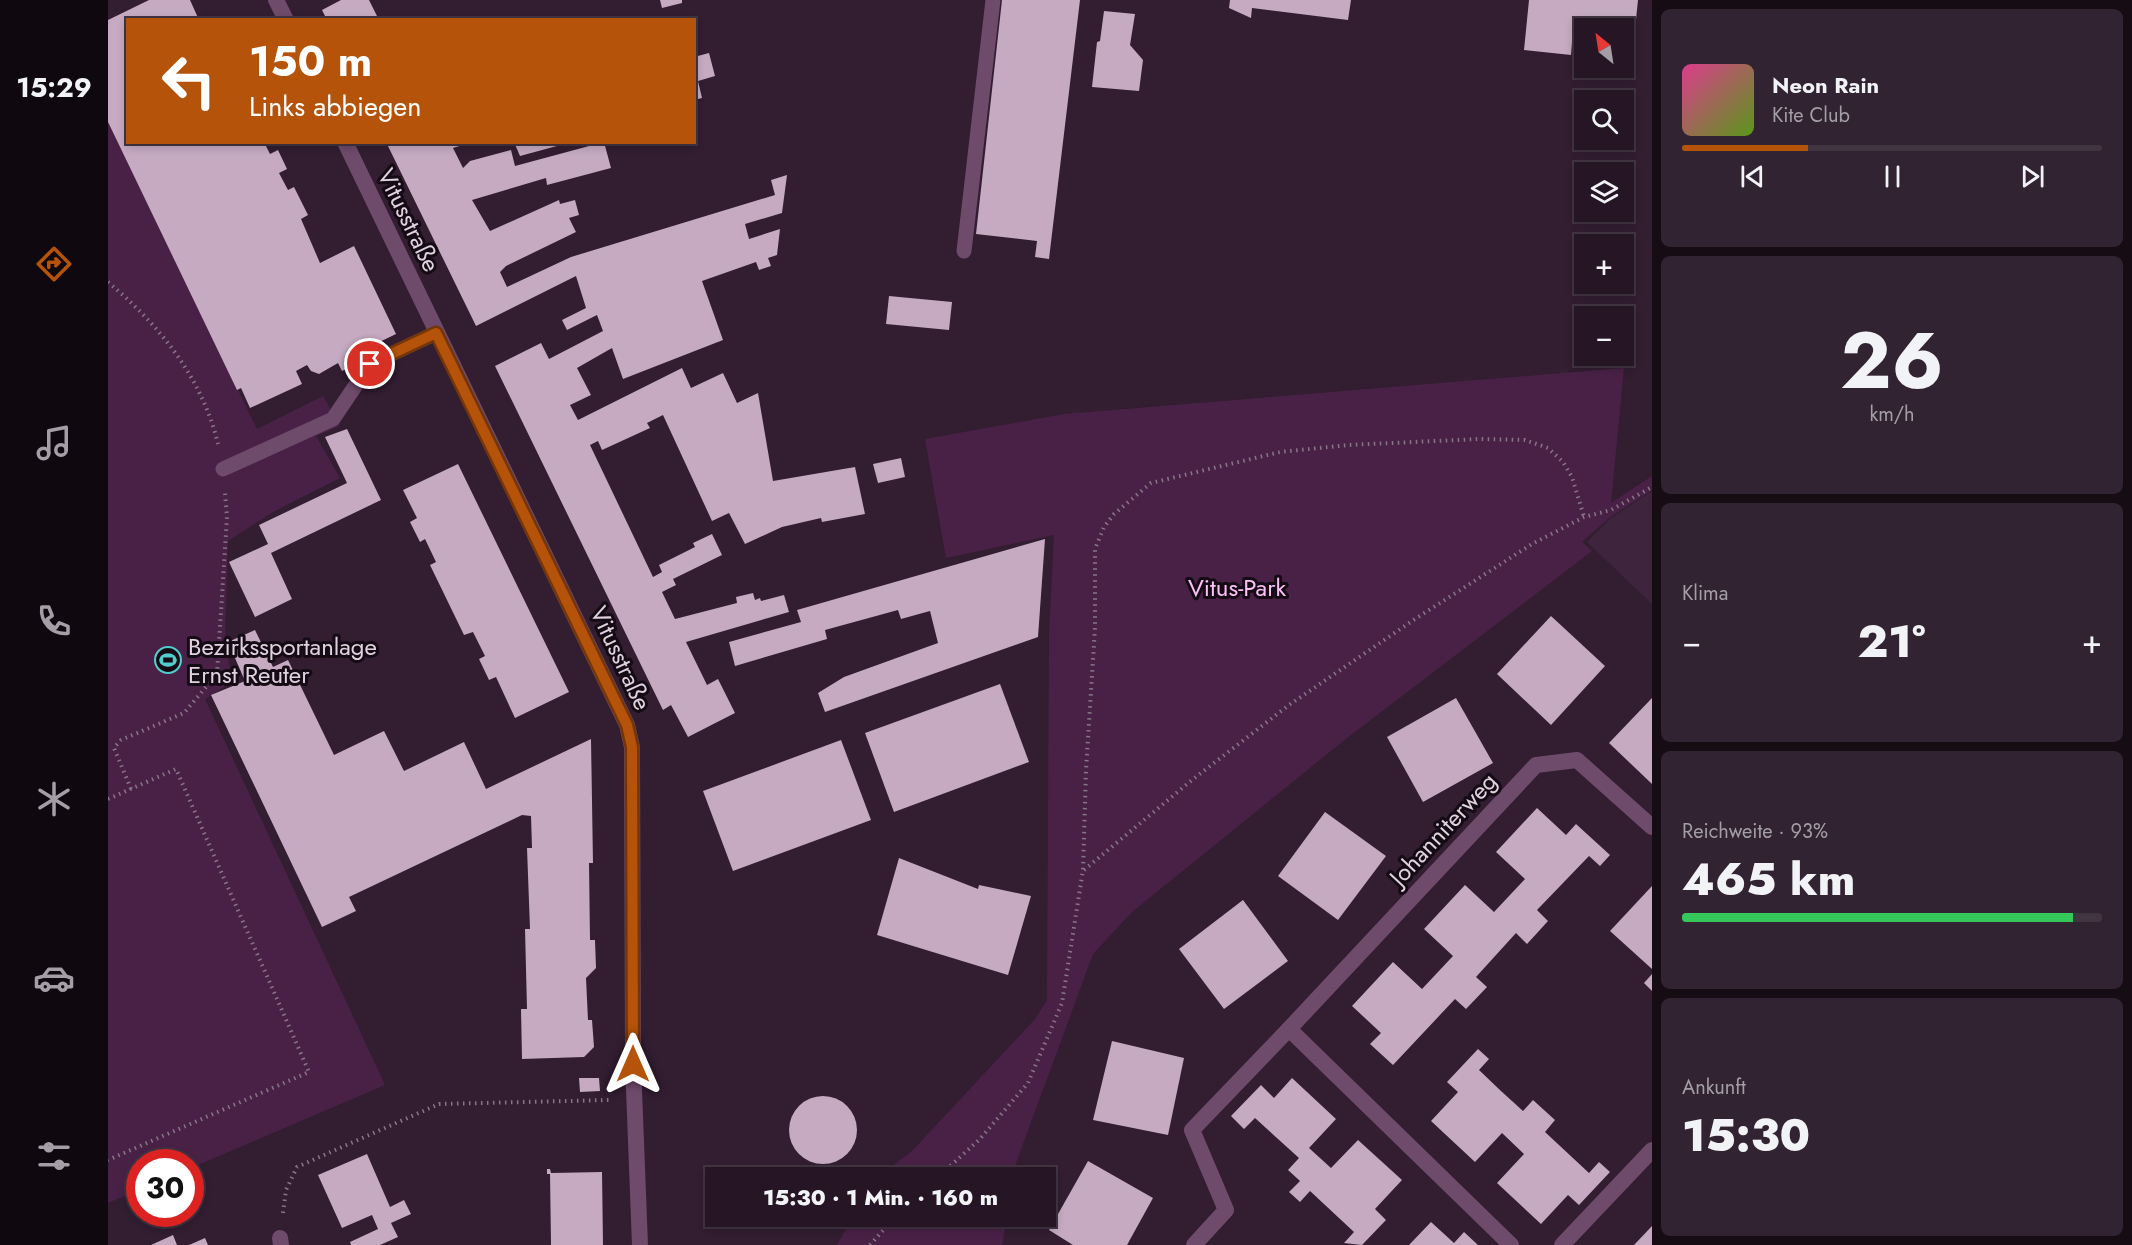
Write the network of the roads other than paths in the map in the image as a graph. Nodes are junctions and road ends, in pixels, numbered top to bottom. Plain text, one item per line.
1 (276, 0) edge
2 (993, 0) edge
3 (285, 18) edge
4 (346, 144) edge
5 (964, 250) dead end
6 (436, 333) junction
7 (223, 469) road end
8 (1652, 827) edge
9 (1289, 1029) junction
10 (1652, 1150) edge
11 (640, 1245) edge
12 (1194, 1245) edge
13 (1510, 1245) edge
14 (1562, 1245) edge

1 - 3 street
2 - 5 lane
4 - 6 street, Vitusstraße
6 - 7 lane
6 - 11 street, Vitusstraße
8 - 9 street, Johanniterweg
9 - 12 street, Johanniterweg
9 - 13 street
10 - 14 street

